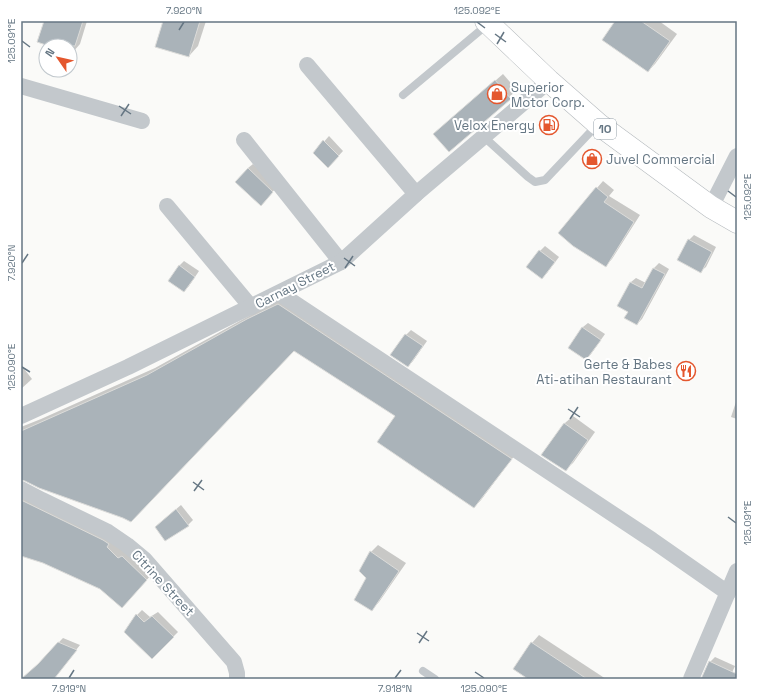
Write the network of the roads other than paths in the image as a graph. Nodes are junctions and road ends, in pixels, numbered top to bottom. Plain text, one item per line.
1 (487, 22) edge
2 (307, 65) dead end
3 (550, 81) junction
4 (21, 86) edge
5 (402, 95) dead end
6 (142, 121) dead end
7 (598, 124) junction
8 (484, 137) junction
9 (244, 140) dead end
10 (737, 156) edge
11 (416, 194) junction
12 (167, 206) dead end
13 (711, 207) junction
14 (737, 222) edge
15 (341, 262) junction
16 (279, 293) junction
17 (251, 307) junction
18 (21, 416) edge
19 (21, 489) edge
20 (737, 571) edge
21 (728, 593) junction
22 (422, 671) dead end
23 (237, 679) edge
24 (435, 679) edge
25 (691, 679) edge

1 - 3 highway, 10
1 - 5 lane
2 - 11 street
3 - 7 highway, 10
3 - 8 street, Carnay Street
4 - 6 street
7 - 8 lane
7 - 13 highway, 10
8 - 11 street, Carnay Street
9 - 15 street
10 - 13 street
11 - 15 street, Carnay Street
12 - 17 street
13 - 14 highway, 10
15 - 16 street, Carnay Street
16 - 17 street, Carnay Street
16 - 21 street
17 - 18 street, Carnay Street
19 - 23 street, Citrine Street
20 - 21 street
21 - 25 street
22 - 24 lane

